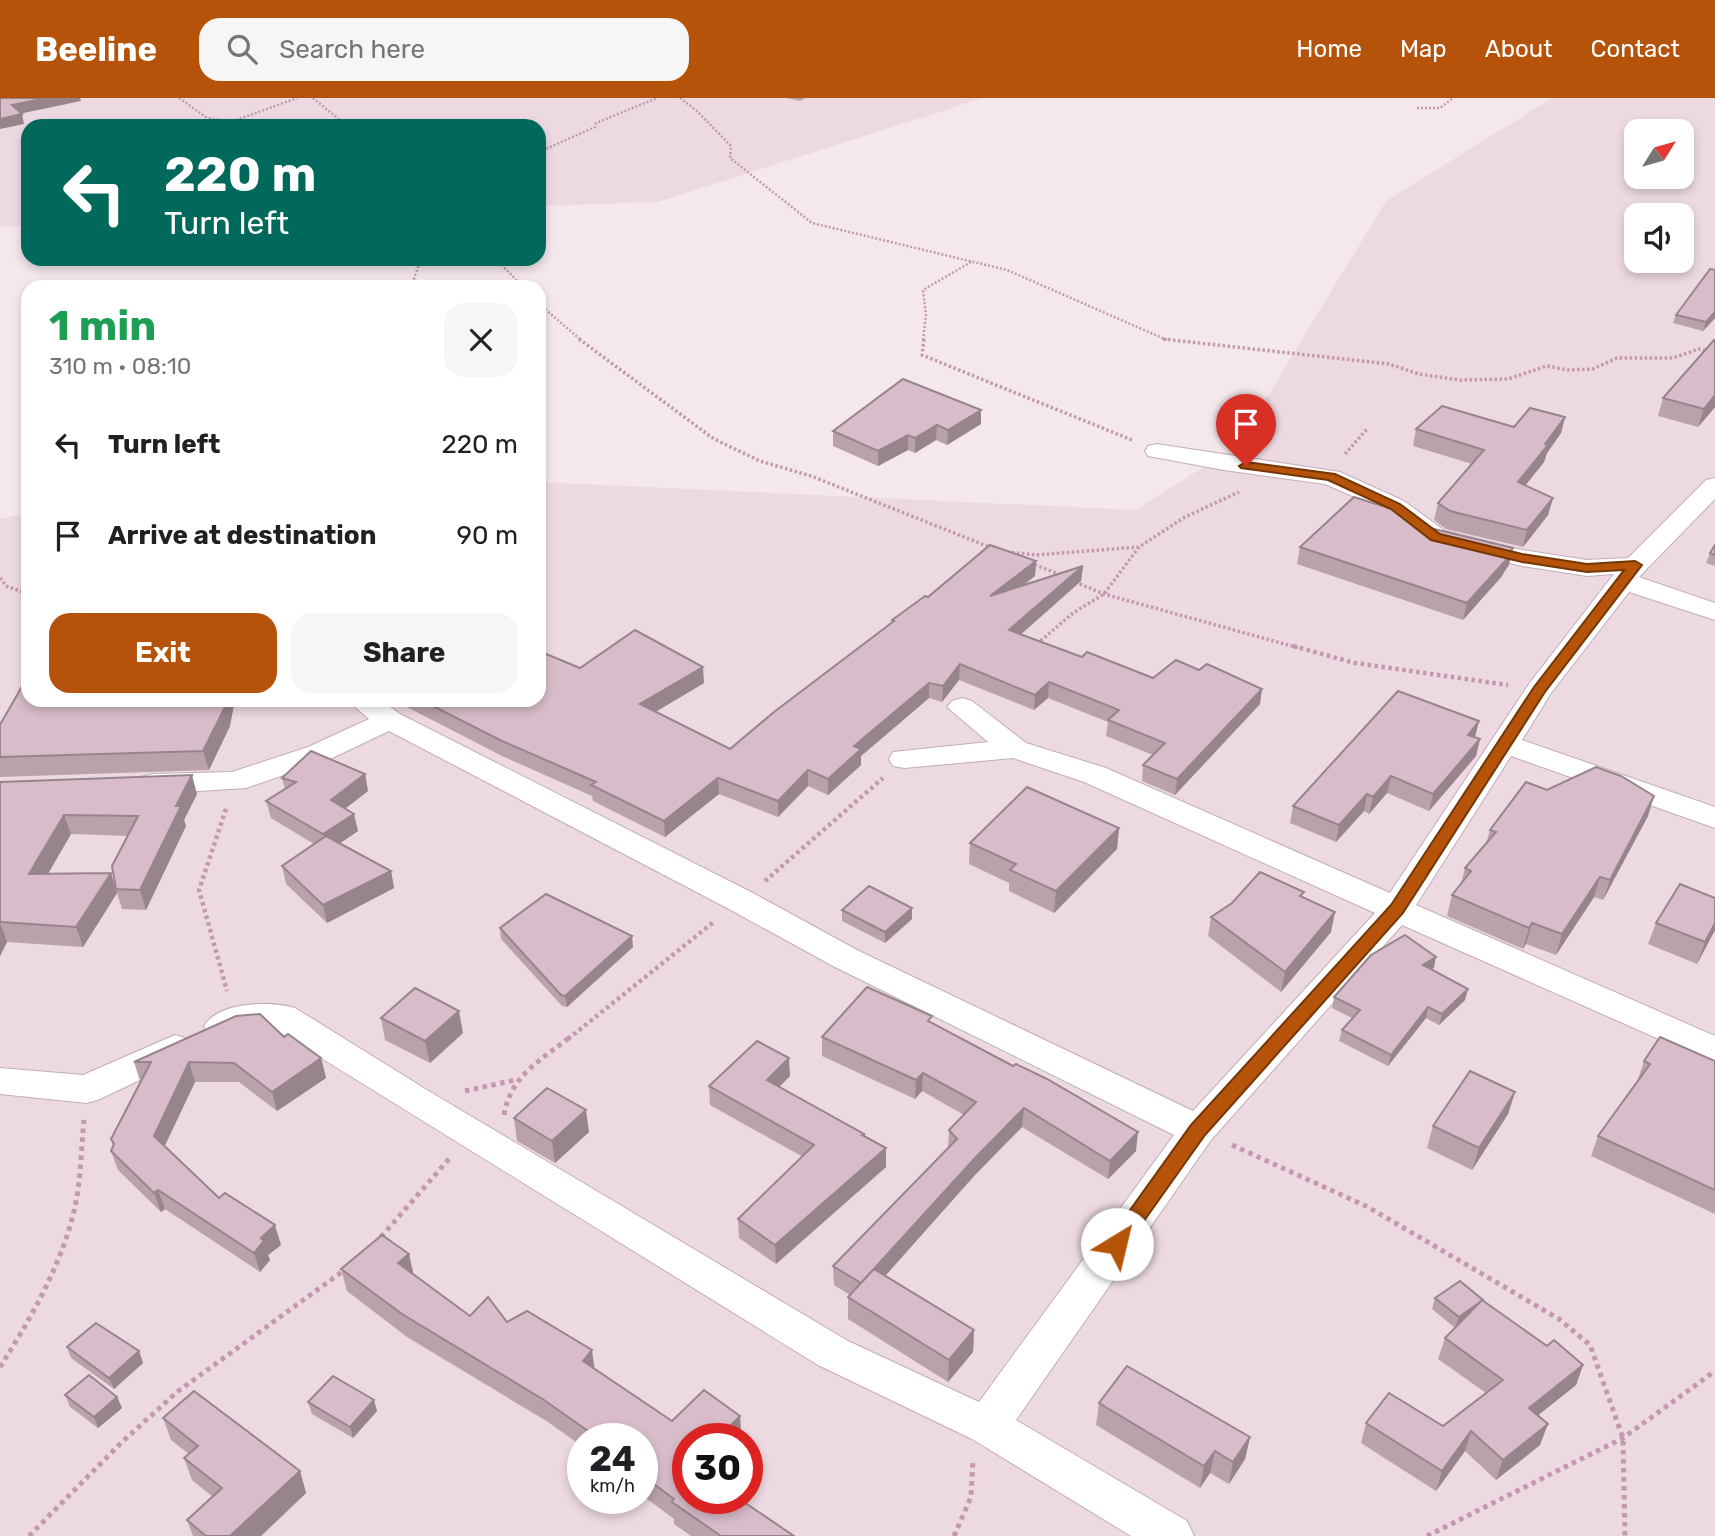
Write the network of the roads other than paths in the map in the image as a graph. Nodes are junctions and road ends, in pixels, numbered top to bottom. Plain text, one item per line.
1 (1157, 451) road end
2 (1715, 485) edge
3 (1630, 573) junction
4 (1715, 612) edge
5 (372, 707) edge
6 (962, 707) dead end
7 (390, 720) junction
8 (1503, 743) junction
9 (1015, 749) junction
10 (904, 759) road end
11 (128, 785) edge
12 (1715, 818) edge
13 (1397, 909) junction
14 (1715, 1051) edge
15 (0, 1081) edge
16 (1198, 1130) junction
17 (987, 1426) junction
18 (1171, 1536) edge

1 - 3 street
2 - 3 street
3 - 4 street
3 - 8 street
5 - 7 street
6 - 9 street
7 - 11 street
7 - 16 street
8 - 12 street
8 - 13 street
9 - 10 street
9 - 13 street
13 - 14 street
13 - 16 street
15 - 17 street
16 - 17 street
17 - 18 street

